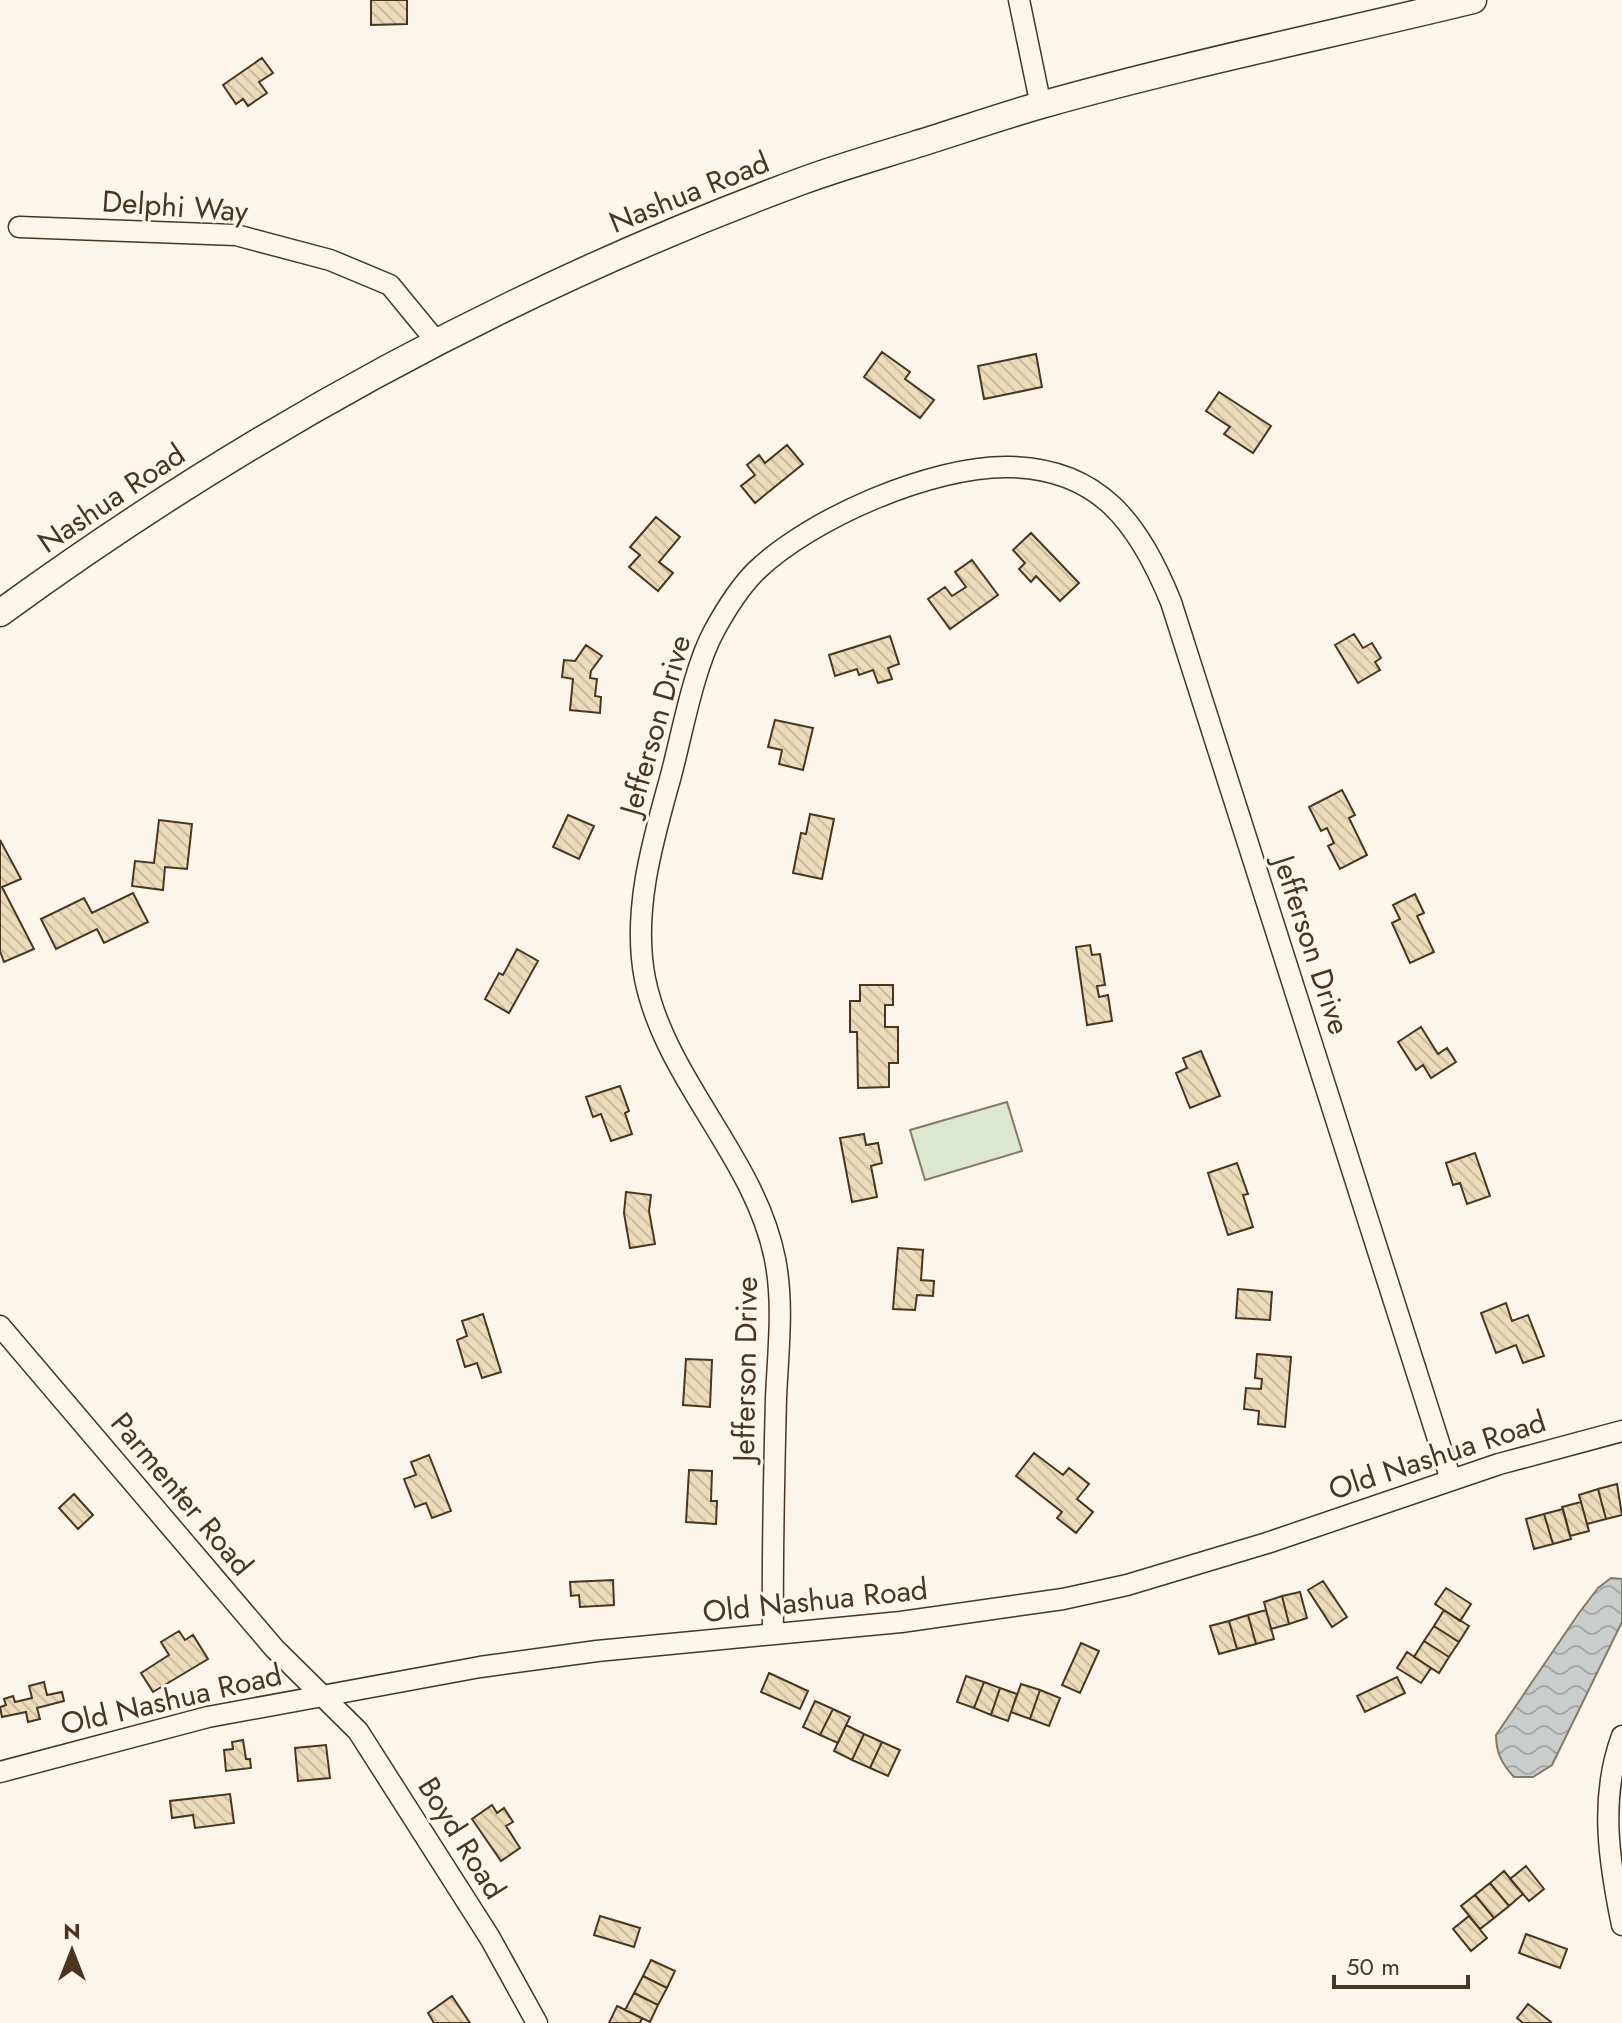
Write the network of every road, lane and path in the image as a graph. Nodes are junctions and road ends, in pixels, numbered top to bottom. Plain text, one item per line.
1 (1019, 0) edge
2 (1473, 0) edge
3 (1041, 106) junction
4 (19, 227) dead end
5 (436, 341) junction
6 (0, 613) edge
7 (0, 1326) edge
8 (1622, 1431) edge
9 (1451, 1480) junction
10 (773, 1634) junction
11 (322, 1695) junction
12 (1622, 1736) edge
13 (0, 1772) edge
14 (1619, 1893) edge
15 (1622, 1925) edge
16 (537, 2023) edge

1 - 3 street
2 - 3 main road, Nashua Road
3 - 5 main road, Nashua Road
4 - 5 street, Delphi Way
5 - 6 main road, Nashua Road
7 - 11 street, Parmenter Road
8 - 9 street, Old Nashua Road
9 - 10 street, Old Nashua Road
9 - 10 street, Jefferson Drive
10 - 11 street, Old Nashua Road
11 - 13 street, Old Nashua Road
11 - 16 street, Boyd Road
12 - 14 street
14 - 15 street

